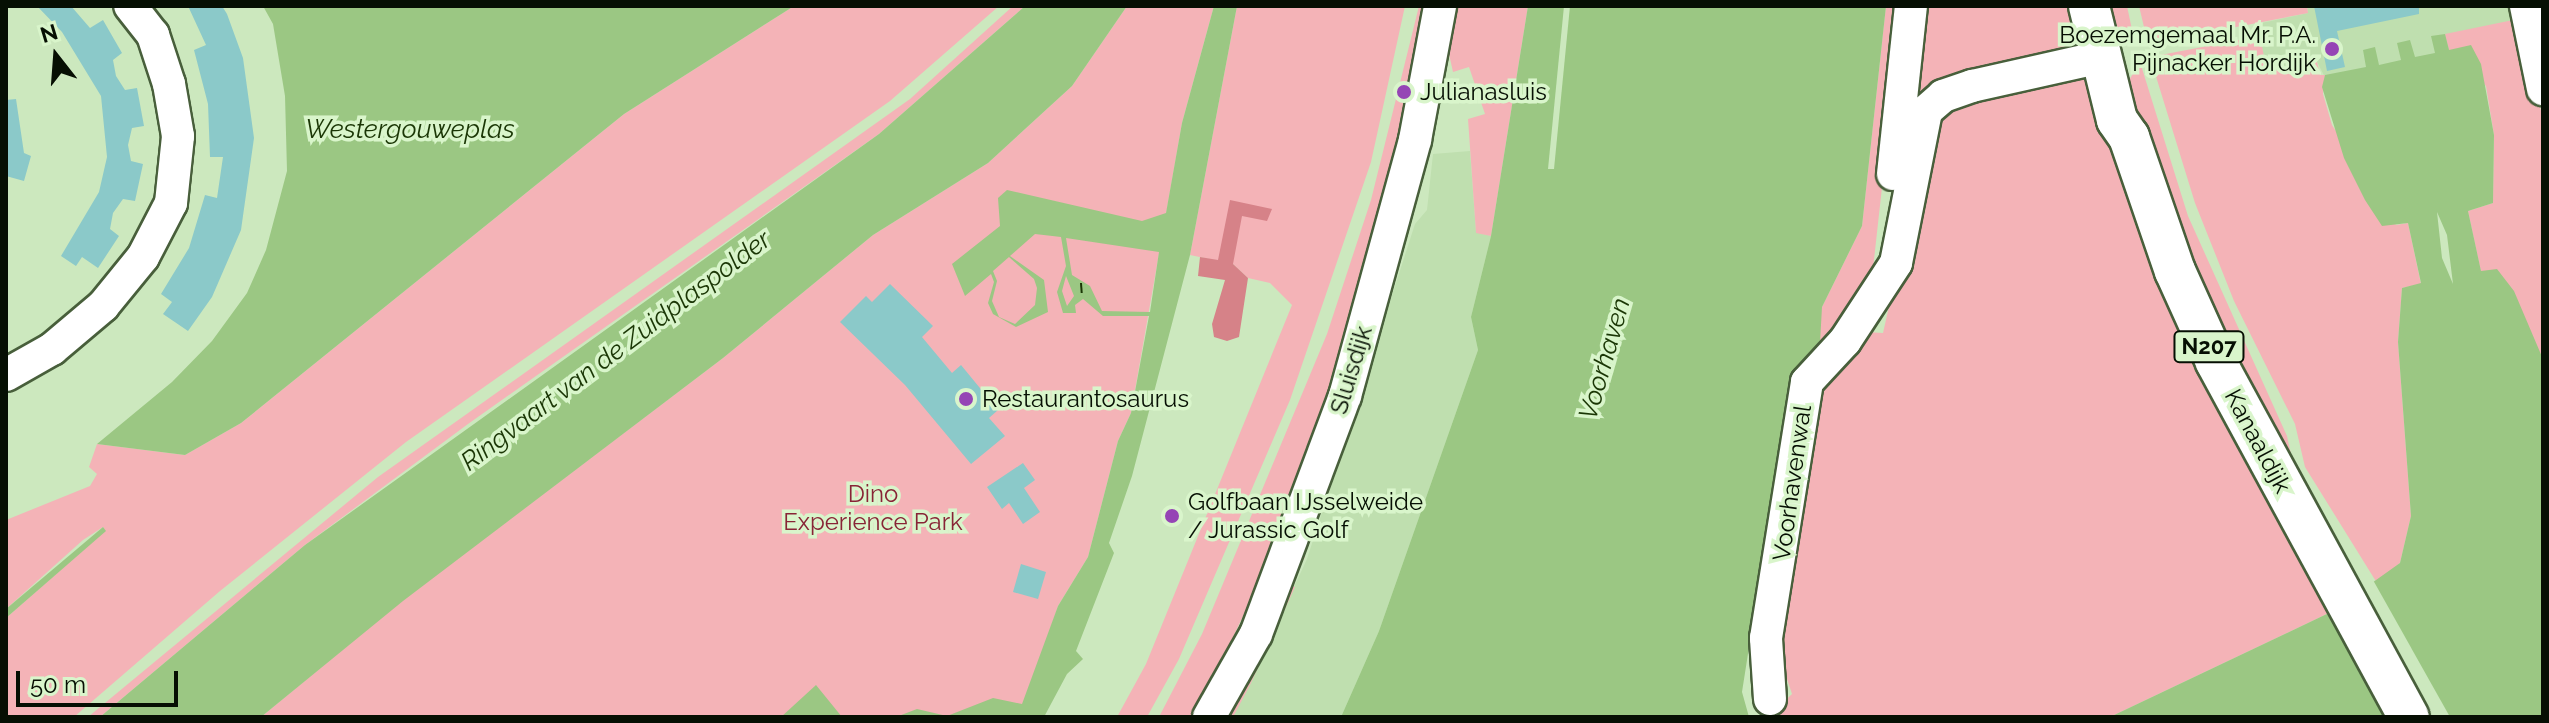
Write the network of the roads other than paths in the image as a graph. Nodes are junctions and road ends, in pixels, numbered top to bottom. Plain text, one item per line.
1 (130, 6) edge
2 (1440, 6) edge
3 (1911, 6) edge
4 (2089, 6) edge
5 (2102, 6) edge
6 (2526, 6) edge
7 (2102, 57) junction
8 (2543, 89) edge
9 (2129, 137) junction
10 (1882, 291) junction
11 (6, 375) edge
12 (1770, 699) dead end
13 (2401, 703) edge
14 (1209, 717) edge

1 - 11 street
2 - 14 street, Sluisdijk
3 - 10 street
4 - 7 main road, Kanaaldijk / N207
5 - 9 main road, Kanaaldijk / N207
6 - 8 street
7 - 9 main road, Kanaaldijk / N207
7 - 10 street, Voorhavenwal
9 - 13 main road, Kanaaldijk / N207
10 - 12 street, Voorhavenwal

